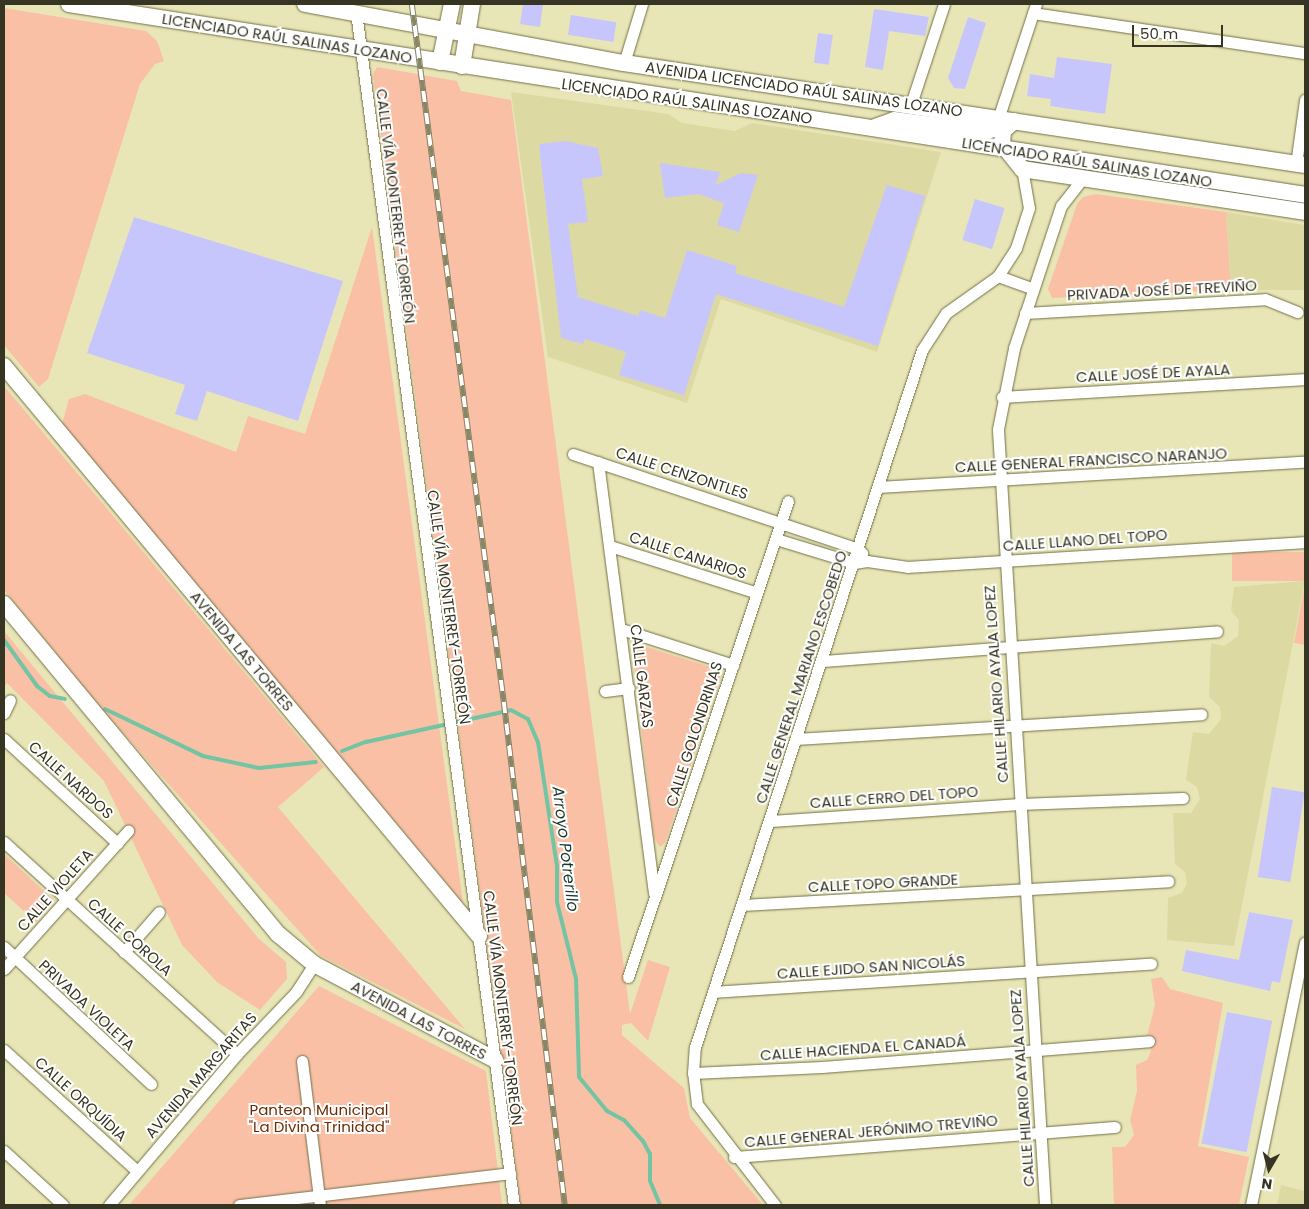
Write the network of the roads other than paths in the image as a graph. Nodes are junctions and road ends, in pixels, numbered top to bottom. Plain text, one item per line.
1 (68, 4) edge
2 (306, 4) edge
3 (452, 4) edge
4 (472, 4) edge
5 (642, 4) edge
6 (944, 4) edge
7 (1035, 8) edge
8 (356, 12) junction
9 (446, 28) junction
10 (467, 33) junction
11 (362, 49) junction
12 (1305, 53) edge
13 (440, 62) junction
14 (624, 63) junction
15 (462, 66) junction
16 (1305, 100) edge
17 (910, 104) junction
18 (1006, 120) junction
19 (873, 128) junction
20 (1005, 149) junction
21 (1301, 165) edge
22 (1022, 170) junction
23 (1083, 178) junction
24 (1305, 194) edge
25 (1305, 212) edge
26 (998, 276) junction
27 (1033, 289) junction
28 (1297, 312) dead end
29 (1025, 313) junction
30 (4, 366) edge
31 (1305, 379) edge
32 (1002, 397) junction
33 (573, 454) dead end
34 (598, 462) junction
35 (1305, 462) edge
36 (999, 480) junction
37 (879, 487) junction
38 (788, 501) dead end
39 (781, 522) junction
40 (776, 539) junction
41 (1305, 542) edge
42 (610, 546) junction
43 (858, 548) junction
44 (1004, 560) junction
45 (867, 561) junction
46 (854, 563) junction
47 (757, 593) junction
48 (4, 604) edge
49 (621, 629) junction
50 (1217, 631) dead end
51 (1010, 646) junction
52 (822, 661) junction
53 (733, 665) junction
54 (629, 688) junction
55 (605, 691) dead end
56 (10, 700) dead end
57 (4, 713) edge
58 (1201, 714) dead end
59 (1015, 725) junction
60 (4, 739) edge
61 (797, 739) junction
62 (1183, 798) dead end
63 (1019, 804) junction
64 (771, 821) junction
65 (128, 831) dead end
66 (4, 842) edge
67 (117, 843) junction
68 (1168, 881) dead end
69 (1025, 891) junction
70 (654, 894) junction
71 (67, 899) junction
72 (743, 905) junction
73 (158, 912) dead end
74 (479, 936) junction
75 (1305, 942) edge
76 (4, 947) edge
77 (124, 952) junction
78 (14, 957) junction
79 (314, 964) junction
80 (1151, 964) dead end
81 (4, 969) edge
82 (1030, 972) junction
83 (628, 977) dead end
84 (713, 992) junction
85 (1149, 1041) dead end
86 (4, 1050) edge
87 (1036, 1052) junction
88 (237, 1054) junction
89 (495, 1060) junction
90 (302, 1061) dead end
91 (693, 1073) junction
92 (151, 1084) dead end
93 (1115, 1127) dead end
94 (1040, 1131) junction
95 (4, 1151) edge
96 (734, 1157) junction
97 (137, 1171) junction
98 (510, 1173) junction
99 (319, 1201) edge
100 (63, 1205) edge
101 (109, 1205) edge
102 (239, 1205) edge
103 (514, 1205) edge
104 (775, 1205) edge
105 (1045, 1205) edge
106 (1251, 1205) edge

1 - 11 main road, LICENCIADO RAÚL SALINAS LOZANO
2 - 8 main road, AVENIDA LICENCIADO RAÚL SALINAS LOZANO
3 - 9 main road
4 - 10 main road
5 - 14 street
6 - 17 street
7 - 12 street
7 - 18 street
8 - 9 main road, AVENIDA LICENCIADO RAÚL SALINAS LOZANO
8 - 11 street, CALLE VÍA MONTERREY-TORREÓN
9 - 10 main road, AVENIDA LICENCIADO RAÚL SALINAS LOZANO
9 - 13 main road
10 - 14 main road, AVENIDA LICENCIADO RAÚL SALINAS LOZANO
10 - 15 main road
11 - 13 main road, LICENCIADO RAÚL SALINAS LOZANO
11 - 74 street, CALLE VÍA MONTERREY-TORREÓN
13 - 15 main road, LICENCIADO RAÚL SALINAS LOZANO
14 - 17 main road, AVENIDA LICENCIADO RAÚL SALINAS LOZANO
15 - 19 main road, LICENCIADO RAÚL SALINAS LOZANO
16 - 21 street
17 - 18 main road, AVENIDA LICENCIADO RAÚL SALINAS LOZANO
18 - 19 main road
18 - 20 main road
18 - 21 main road, AVENIDA LICENCIADO RAÚL SALINAS LOZANO
19 - 20 main road, LICENCIADO RAÚL SALINAS LOZANO
20 - 22 main road
20 - 24 main road, LICENCIADO RAÚL SALINAS LOZANO
22 - 23 main road
22 - 26 street, CALLE GENERAL MARIANO ESCOBEDO
23 - 25 main road
23 - 27 street, CALLE HILARIO AYALA LOPEZ
26 - 27 street
26 - 37 street, CALLE GENERAL MARIANO ESCOBEDO
27 - 29 street, CALLE HILARIO AYALA LOPEZ
28 - 29 street, PRIVADA JOSÉ DE TREVIÑO
29 - 32 street, CALLE HILARIO AYALA LOPEZ
30 - 74 main road, AVENIDA LAS TORRES
31 - 32 street, CALLE JOSÉ DE AYALA
32 - 36 street, CALLE HILARIO AYALA LOPEZ
33 - 34 street, CALLE CENZONTLES
34 - 39 street, CALLE CENZONTLES
34 - 42 street, CALLE GARZAS
35 - 36 street, CALLE GENERAL FRANCISCO NARANJO
36 - 37 street, CALLE GENERAL FRANCISCO NARANJO
36 - 44 street, CALLE HILARIO AYALA LOPEZ
37 - 43 street, CALLE GENERAL MARIANO ESCOBEDO
38 - 39 street, CALLE GOLONDRINAS
39 - 40 street, CALLE GOLONDRINAS
39 - 43 street, CALLE CENZONTLES
40 - 46 street
40 - 47 street, CALLE GOLONDRINAS
41 - 44 street, CALLE LLANO DEL TOPO
42 - 47 street, CALLE CANARIOS
42 - 49 street, CALLE GARZAS
43 - 45 street
43 - 46 street, CALLE GENERAL MARIANO ESCOBEDO
44 - 45 street, CALLE LLANO DEL TOPO
44 - 51 street, CALLE HILARIO AYALA LOPEZ
45 - 46 street, CALLE LLANO DEL TOPO
46 - 52 street, CALLE GENERAL MARIANO ESCOBEDO
47 - 53 street, CALLE GOLONDRINAS
48 - 79 main road, AVENIDA LAS TORRES
49 - 53 street
49 - 54 street, CALLE GARZAS
50 - 51 street
51 - 52 street
51 - 59 street, CALLE HILARIO AYALA LOPEZ
52 - 61 street, CALLE GENERAL MARIANO ESCOBEDO
53 - 70 street, CALLE GOLONDRINAS
54 - 55 street
54 - 70 street, CALLE GARZAS
56 - 57 street
58 - 59 street
59 - 61 street
59 - 63 street, CALLE HILARIO AYALA LOPEZ
60 - 67 street, CALLE NARDOS
61 - 64 street, CALLE GENERAL MARIANO ESCOBEDO
62 - 63 street, CALLE CERRO DEL TOPO
63 - 64 street, CALLE CERRO DEL TOPO
63 - 69 street, CALLE HILARIO AYALA LOPEZ
64 - 72 street, CALLE GENERAL MARIANO ESCOBEDO
65 - 67 street, CALLE VIOLETA
66 - 71 street, CALLE COROLA
67 - 71 street, CALLE VIOLETA
68 - 69 street, CALLE TOPO GRANDE
69 - 72 street, CALLE TOPO GRANDE
69 - 82 street, CALLE HILARIO AYALA LOPEZ
70 - 83 street, CALLE GOLONDRINAS
71 - 77 street, CALLE COROLA
71 - 78 street, CALLE VIOLETA
72 - 84 street, CALLE GENERAL MARIANO ESCOBEDO
73 - 77 street
74 - 89 street, CALLE VÍA MONTERREY-TORREÓN
75 - 106 street
76 - 78 street, PRIVADA VIOLETA
77 - 88 street, CALLE COROLA
78 - 81 street, CALLE VIOLETA
78 - 92 street, PRIVADA VIOLETA
79 - 88 street, AVENIDA MARGARITAS
79 - 89 main road, AVENIDA LAS TORRES
80 - 82 street, CALLE EJIDO SAN NICOLÁS
82 - 84 street, CALLE EJIDO SAN NICOLÁS
82 - 87 street, CALLE HILARIO AYALA LOPEZ
84 - 91 street, CALLE GENERAL MARIANO ESCOBEDO
85 - 87 street, CALLE HACIENDA EL CANADÁ
86 - 97 street, CALLE ORQUÍDIA
87 - 91 street, CALLE HACIENDA EL CANADÁ
87 - 94 street, CALLE HILARIO AYALA LOPEZ
88 - 97 street, AVENIDA MARGARITAS
89 - 98 street, CALLE VÍA MONTERREY-TORREÓN
90 - 99 street
91 - 96 street, CALLE GENERAL MARIANO ESCOBEDO
93 - 94 street, CALLE GENERAL JERÓNIMO TREVIÑO
94 - 96 street, CALLE GENERAL JERÓNIMO TREVIÑO
94 - 105 street, CALLE HILARIO AYALA LOPEZ
95 - 100 street
96 - 104 street, CALLE GENERAL MARIANO ESCOBEDO
97 - 101 street, AVENIDA MARGARITAS
98 - 99 street
98 - 103 street, CALLE VÍA MONTERREY-TORREÓN
99 - 102 street

